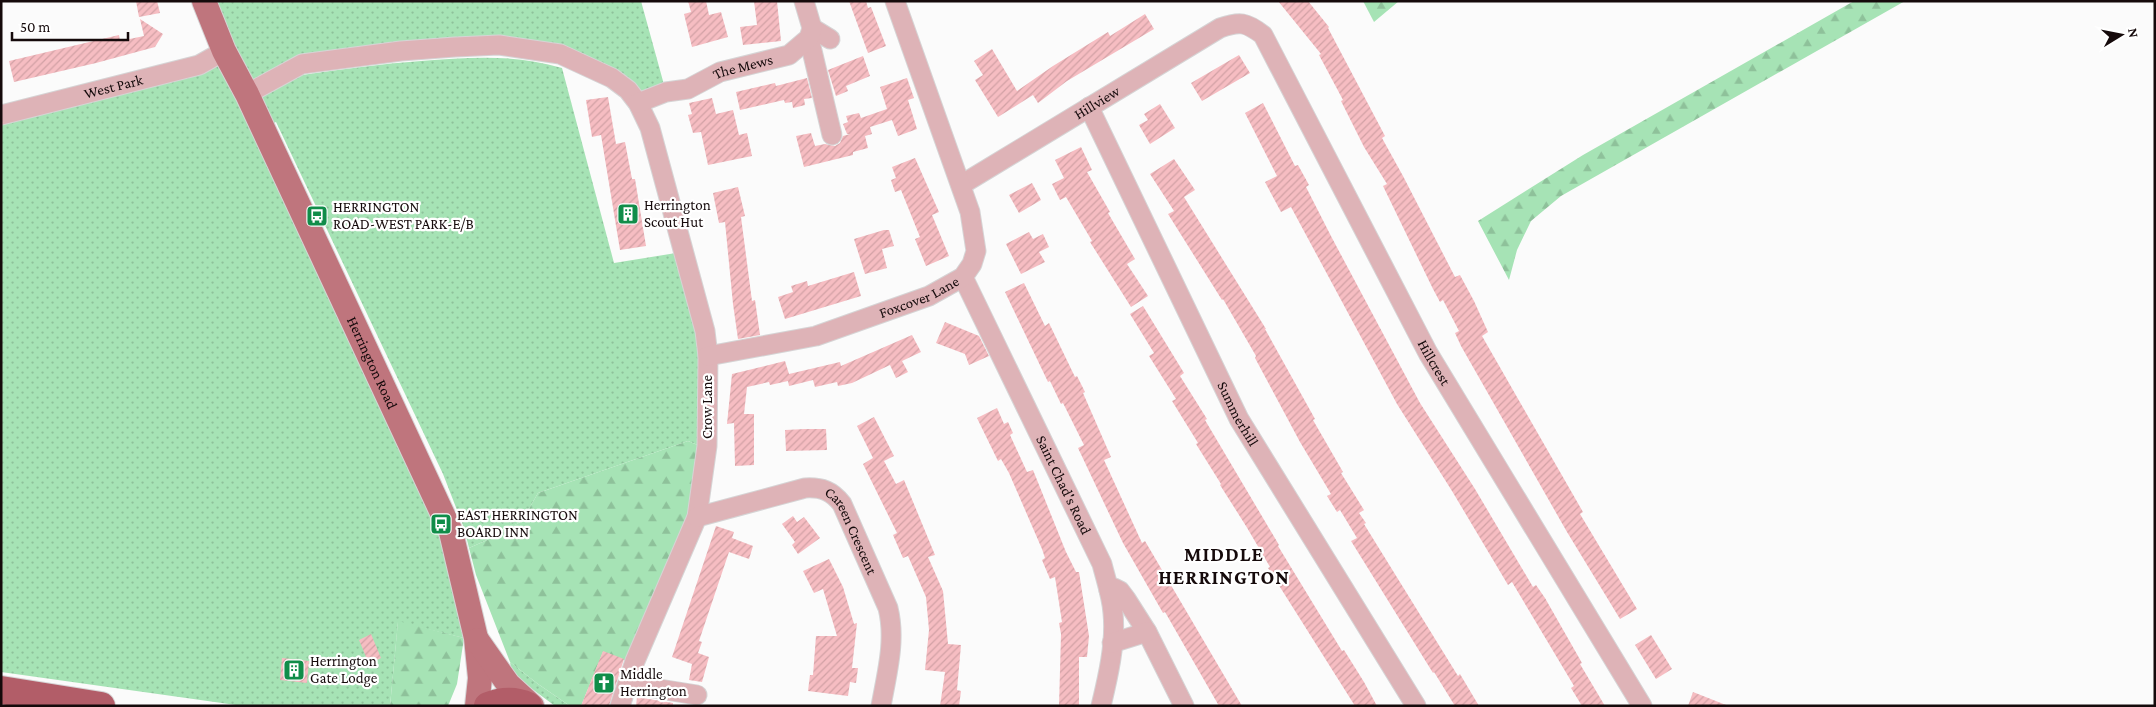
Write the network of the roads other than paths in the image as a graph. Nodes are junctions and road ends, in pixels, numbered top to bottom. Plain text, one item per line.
1 (204, 1) edge
2 (804, 1) edge
3 (895, 1) edge
4 (1234, 22) joint
5 (810, 33) junction
6 (830, 39) dead end
7 (224, 51) junction
8 (247, 94) junction
9 (638, 103) junction
10 (1089, 107) junction
11 (1, 115) edge
12 (832, 136) dead end
13 (961, 185) junction
14 (963, 277) junction
15 (708, 356) junction
16 (697, 517) junction
17 (1108, 590) junction
18 (1147, 632) junction
19 (476, 638) junction
20 (1112, 643) junction
21 (628, 684) junction
22 (1, 690) edge
23 (698, 695) dead end
24 (101, 706) edge
25 (477, 706) edge
26 (488, 706) edge
27 (528, 706) edge
28 (532, 706) edge
29 (620, 706) edge
30 (881, 706) edge
31 (1101, 706) edge
32 (1184, 706) edge
33 (1416, 706) edge
34 (1642, 706) edge

1 - 7 main road, Herrington Road
2 - 5 street
3 - 13 street, Foxcover Lane
4 - 10 street, Hillview
4 - 34 street, Hillcrest
5 - 6 street
5 - 9 street, The Mews
5 - 12 street
7 - 8 main road, Herrington Road
7 - 11 street, West Park
8 - 9 street
8 - 19 main road, Herrington Road
9 - 15 street, Crow Lane
10 - 13 street, Hillview
10 - 33 street, Summerhill
13 - 14 street, Foxcover Lane
14 - 15 street, Foxcover Lane
14 - 17 street, Saint Chad's Road
15 - 16 street, Crow Lane
16 - 21 street, Crow Lane
16 - 30 street, Careen Crescent
17 - 18 street
17 - 20 street, Saint Chad's Road
18 - 20 street
18 - 32 street
19 - 25 main road, Herrington Road
19 - 28 main road, Herrington Road
20 - 31 street, Saint Chad's Road
21 - 23 street
21 - 29 street, Crow Lane
22 - 24 highway
26 - 27 highway

